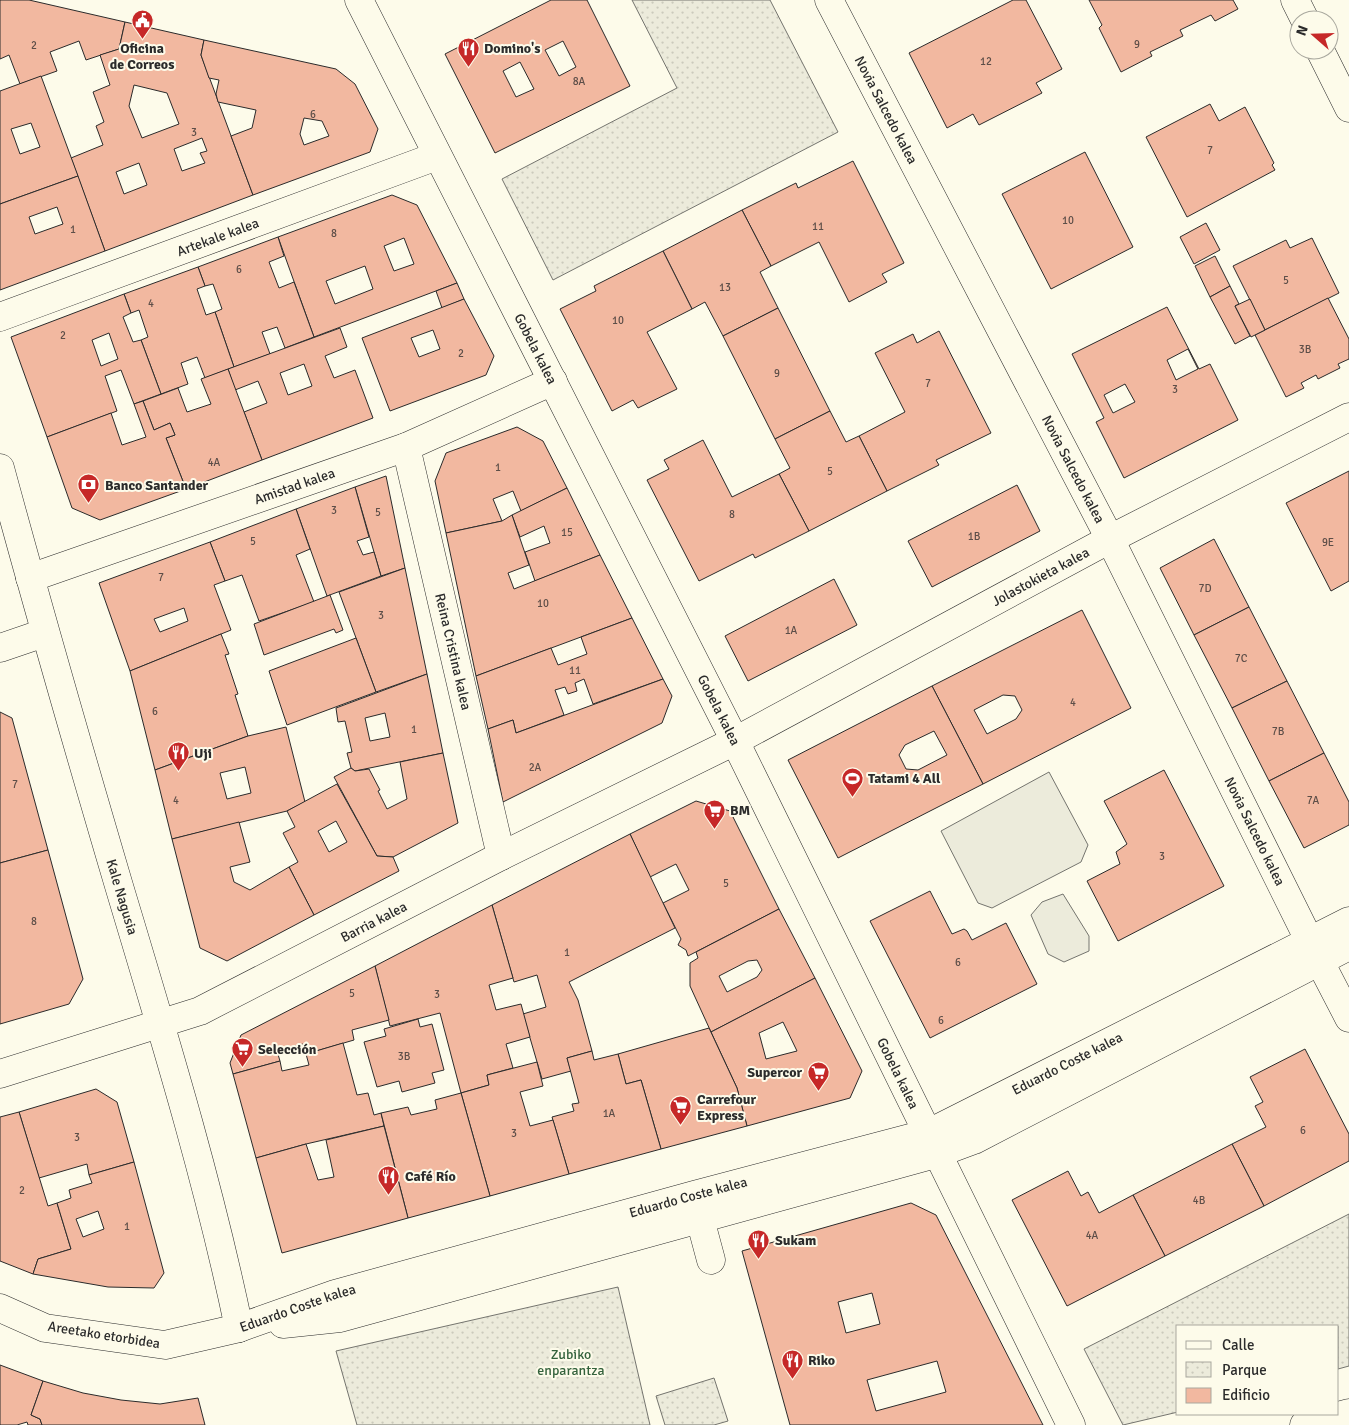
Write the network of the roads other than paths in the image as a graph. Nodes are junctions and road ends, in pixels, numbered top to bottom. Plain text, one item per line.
1 (358, 0) edge
2 (829, 0) edge
3 (1325, 60) edge
4 (1349, 108) edge
5 (436, 156) junction
6 (0, 317) edge
7 (553, 380) junction
8 (1349, 417) edge
9 (406, 447) junction
10 (0, 468) edge
11 (1110, 539) junction
12 (30, 578) junction
13 (44, 633) junction
14 (0, 648) edge
15 (735, 741) junction
16 (500, 856) junction
17 (1349, 921) edge
18 (1349, 946) edge
19 (1315, 952) junction
20 (1349, 1018) edge
21 (160, 1025) junction
22 (0, 1074) edge
23 (934, 1143) junction
24 (700, 1219) junction
25 (711, 1260) dead end
26 (0, 1308) edge
27 (239, 1328) junction
28 (1349, 1413) edge
29 (1071, 1425) edge
30 (1304, 1425) edge

1 - 5 street, Gobela kalea
2 - 11 street, Novia Salcedo kalea
3 - 4 street
5 - 6 street, Artekale kalea
5 - 7 street, Gobela kalea
7 - 9 street, Amistad kalea
7 - 15 street, Gobela kalea
8 - 11 street, Jolastokieta kalea
9 - 12 street, Amistad kalea
9 - 16 street, Reina Cristina kalea
10 - 12 street, Kale Nagusia
11 - 15 street, Jolastokieta kalea
11 - 19 street, Novia Salcedo kalea
12 - 13 street, Kale Nagusia
13 - 14 street
13 - 21 street, Kale Nagusia
15 - 16 street, Barria kalea
15 - 23 street, Gobela kalea
16 - 21 street, Barria kalea
17 - 19 street, Eduardo Coste kalea
18 - 19 street, Eduardo Coste kalea
19 - 20 street, Novia Salcedo kalea
19 - 23 street, Eduardo Coste kalea
21 - 22 street, Barria kalea
21 - 27 street, Kale Nagusia
23 - 24 street, Eduardo Coste kalea
23 - 27 street, Eduardo Coste kalea
23 - 29 street, Gobela kalea
24 - 25 street
24 - 27 street, Eduardo Coste kalea
26 - 27 street, Areetako etorbidea
28 - 30 street

